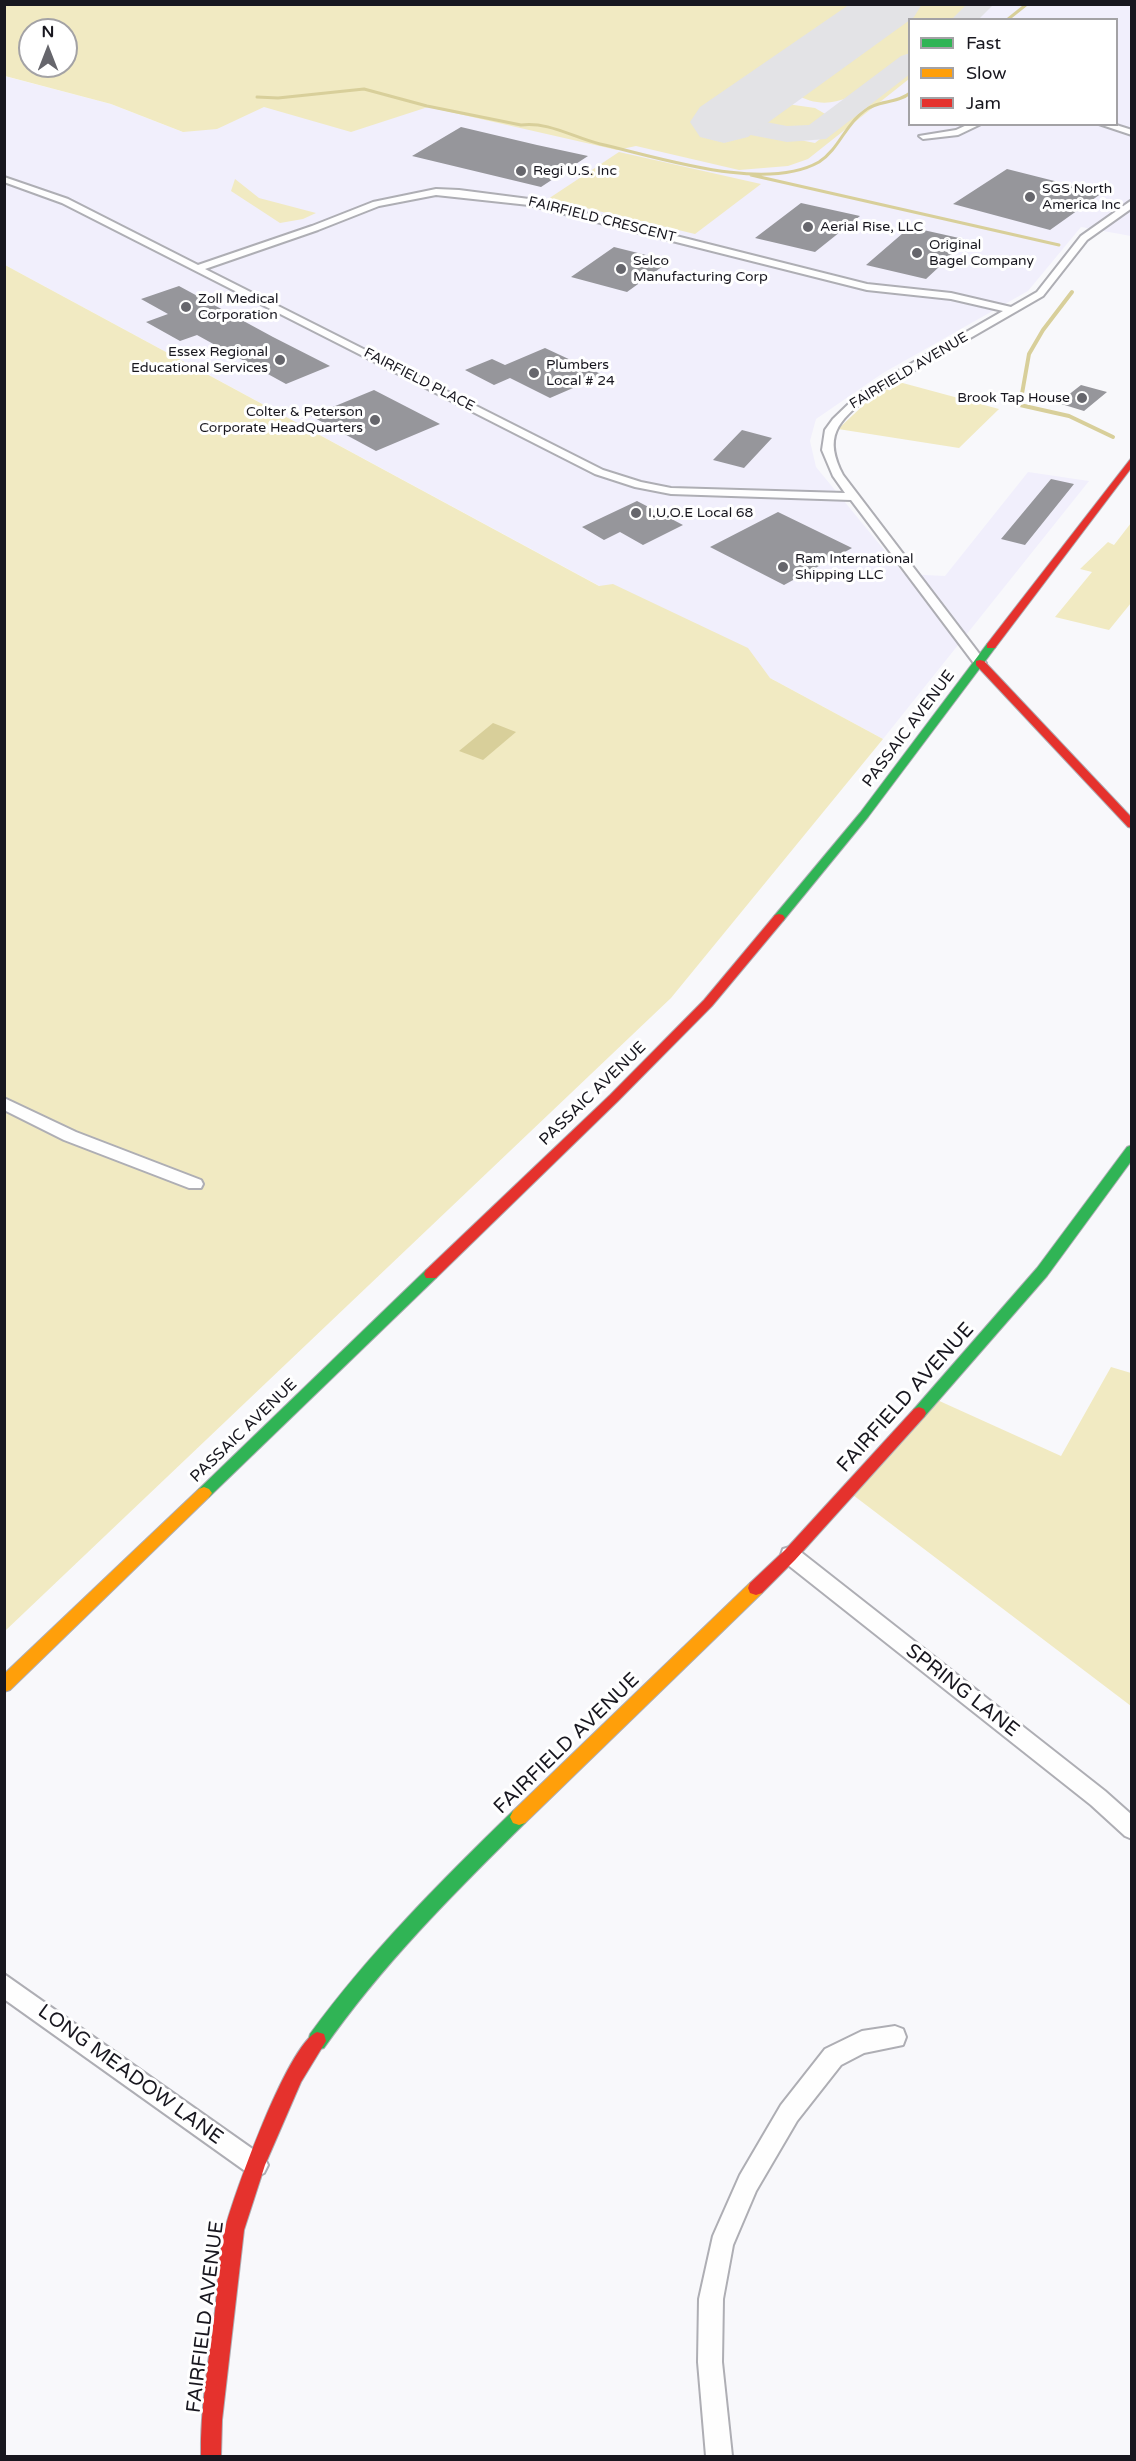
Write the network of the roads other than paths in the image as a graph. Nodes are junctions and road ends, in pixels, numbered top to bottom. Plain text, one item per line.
1 (972, 126) edge
2 (1109, 126) edge
3 (1131, 134) edge
4 (923, 135) dead end
5 (4, 179) edge
6 (1131, 203) edge
7 (198, 268) junction
8 (1012, 310) junction
9 (1131, 460) edge
10 (856, 497) junction
11 (980, 663) junction
12 (1131, 825) edge
13 (4, 1103) edge
14 (1131, 1150) edge
15 (195, 1184) dead end
16 (790, 1555) junction
17 (4, 1685) edge
18 (1131, 1829) edge
19 (4, 1985) edge
20 (895, 2037) dead end
21 (255, 2165) junction
22 (212, 2457) edge
23 (719, 2457) edge

1 - 4 street
2 - 3 street
5 - 7 street, FAIRFIELD PLACE
6 - 8 street, FAIRFIELD AVENUE
7 - 8 street, FAIRFIELD CRESCENT
7 - 10 street, FAIRFIELD PLACE
8 - 10 street, FAIRFIELD AVENUE
9 - 11 main road, PASSAIC AVENUE
10 - 11 street, FAIRFIELD AVENUE
11 - 12 main road, FAIRFIELD AVENUE
11 - 17 main road, PASSAIC AVENUE
13 - 15 street
14 - 16 main road, FAIRFIELD AVENUE
16 - 18 street, SPRING LANE
16 - 21 main road, FAIRFIELD AVENUE
19 - 21 street, LONG MEADOW LANE
20 - 23 street
21 - 22 main road, FAIRFIELD AVENUE

